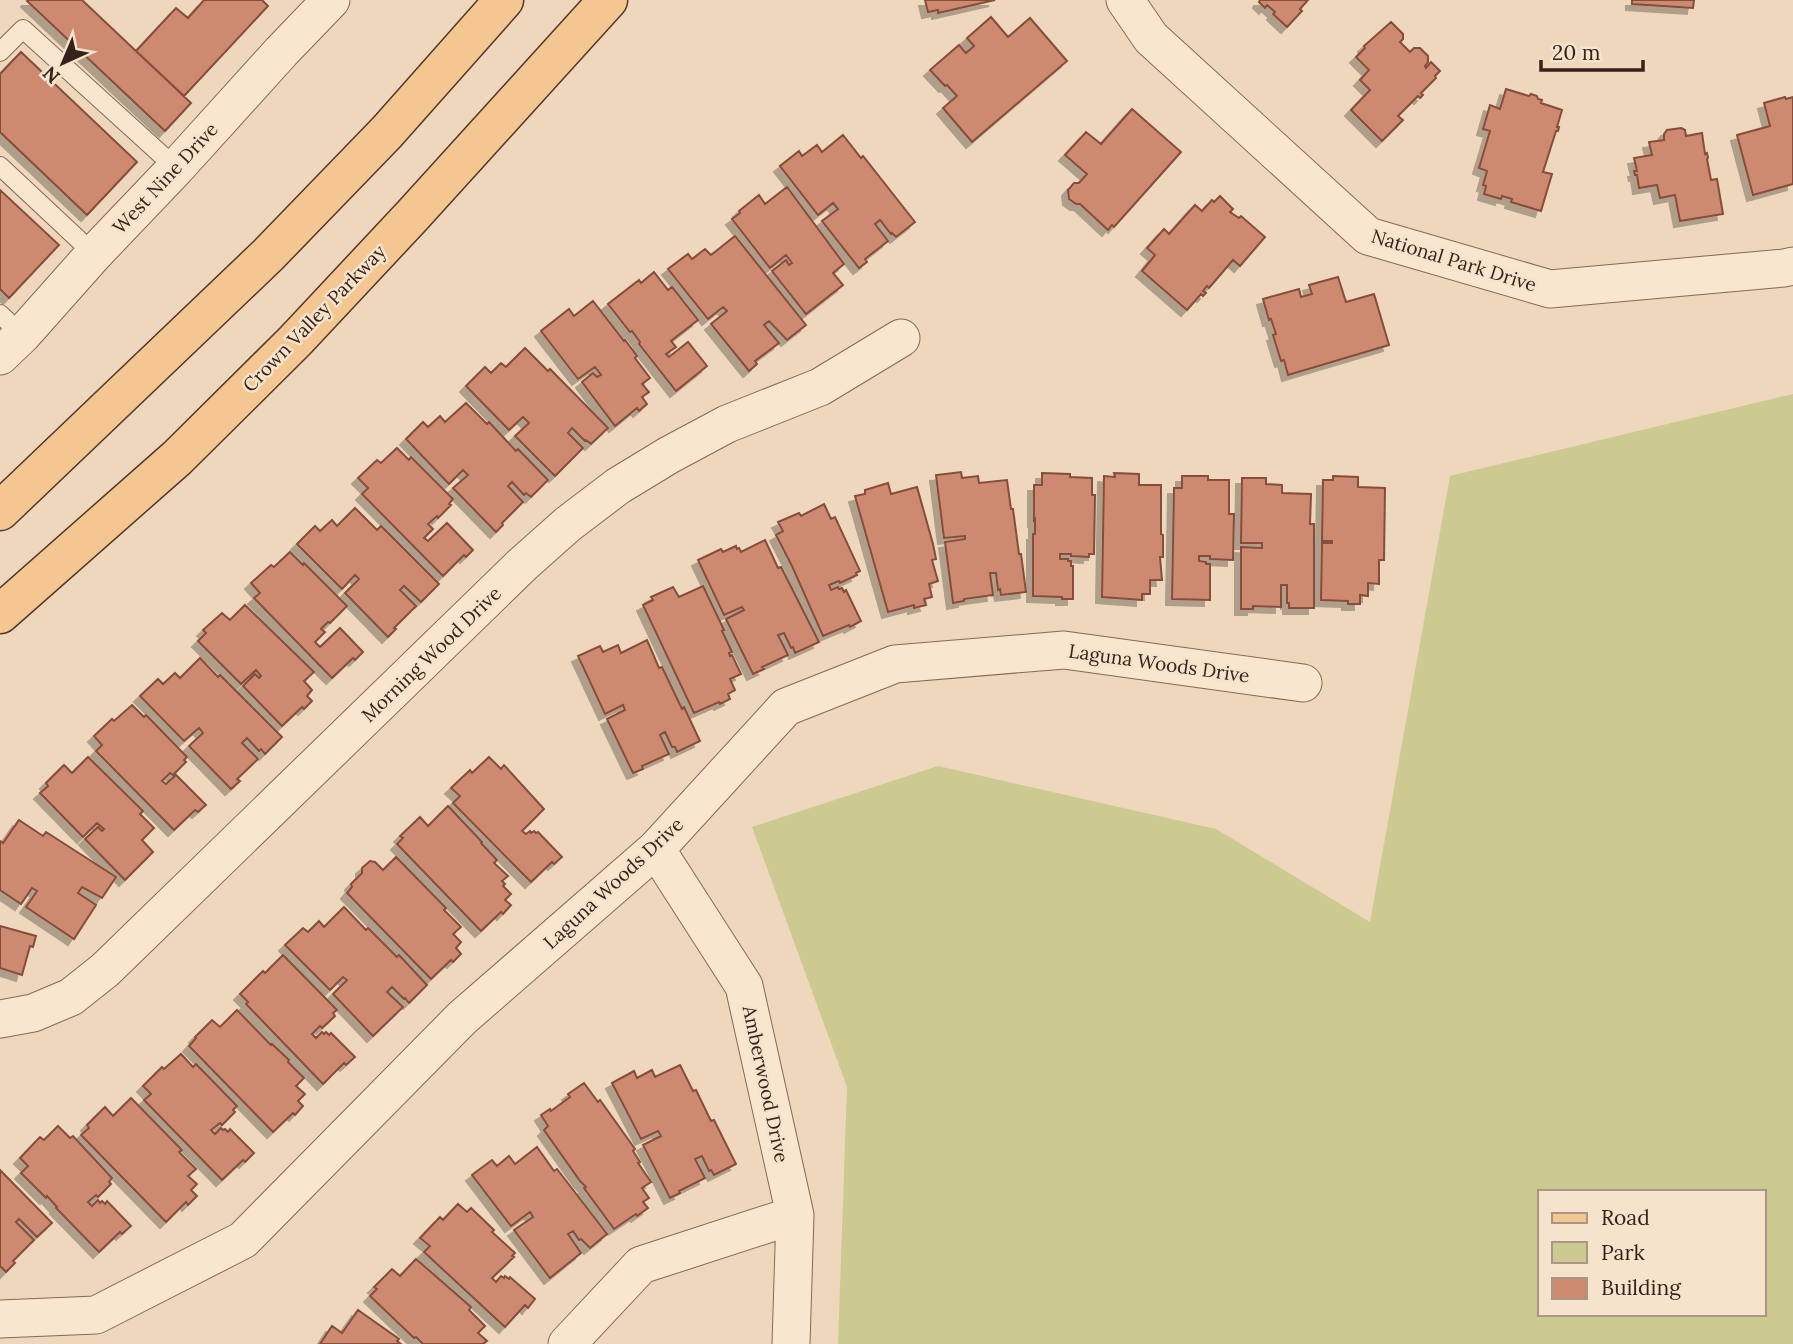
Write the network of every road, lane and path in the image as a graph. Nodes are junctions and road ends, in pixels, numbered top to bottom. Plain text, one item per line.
1 (331, 0) edge
2 (504, 0) edge
3 (608, 0) edge
4 (1125, 0) edge
5 (0, 52) edge
6 (0, 166) edge
7 (176, 168) junction
8 (93, 254) junction
9 (1793, 266) edge
10 (7, 335) edge
11 (901, 338) dead end
12 (0, 511) edge
13 (0, 614) edge
14 (1303, 683) dead end
15 (656, 849) junction
16 (0, 1019) edge
17 (795, 1215) junction
18 (0, 1319) edge
19 (567, 1344) edge
20 (791, 1344) edge

1 - 7 street, West Nine Drive
2 - 12 main road
3 - 13 main road, Crown Valley Parkway
4 - 9 street, National Park Drive
5 - 7 lane
6 - 8 lane
7 - 8 street, West Nine Drive
8 - 10 street, West Nine Drive
11 - 16 street, Morning Wood Drive
14 - 15 street, Laguna Woods Drive
15 - 17 street, Amberwood Drive
15 - 18 street, Laguna Woods Drive
17 - 19 street
17 - 20 street, Amberwood Drive

